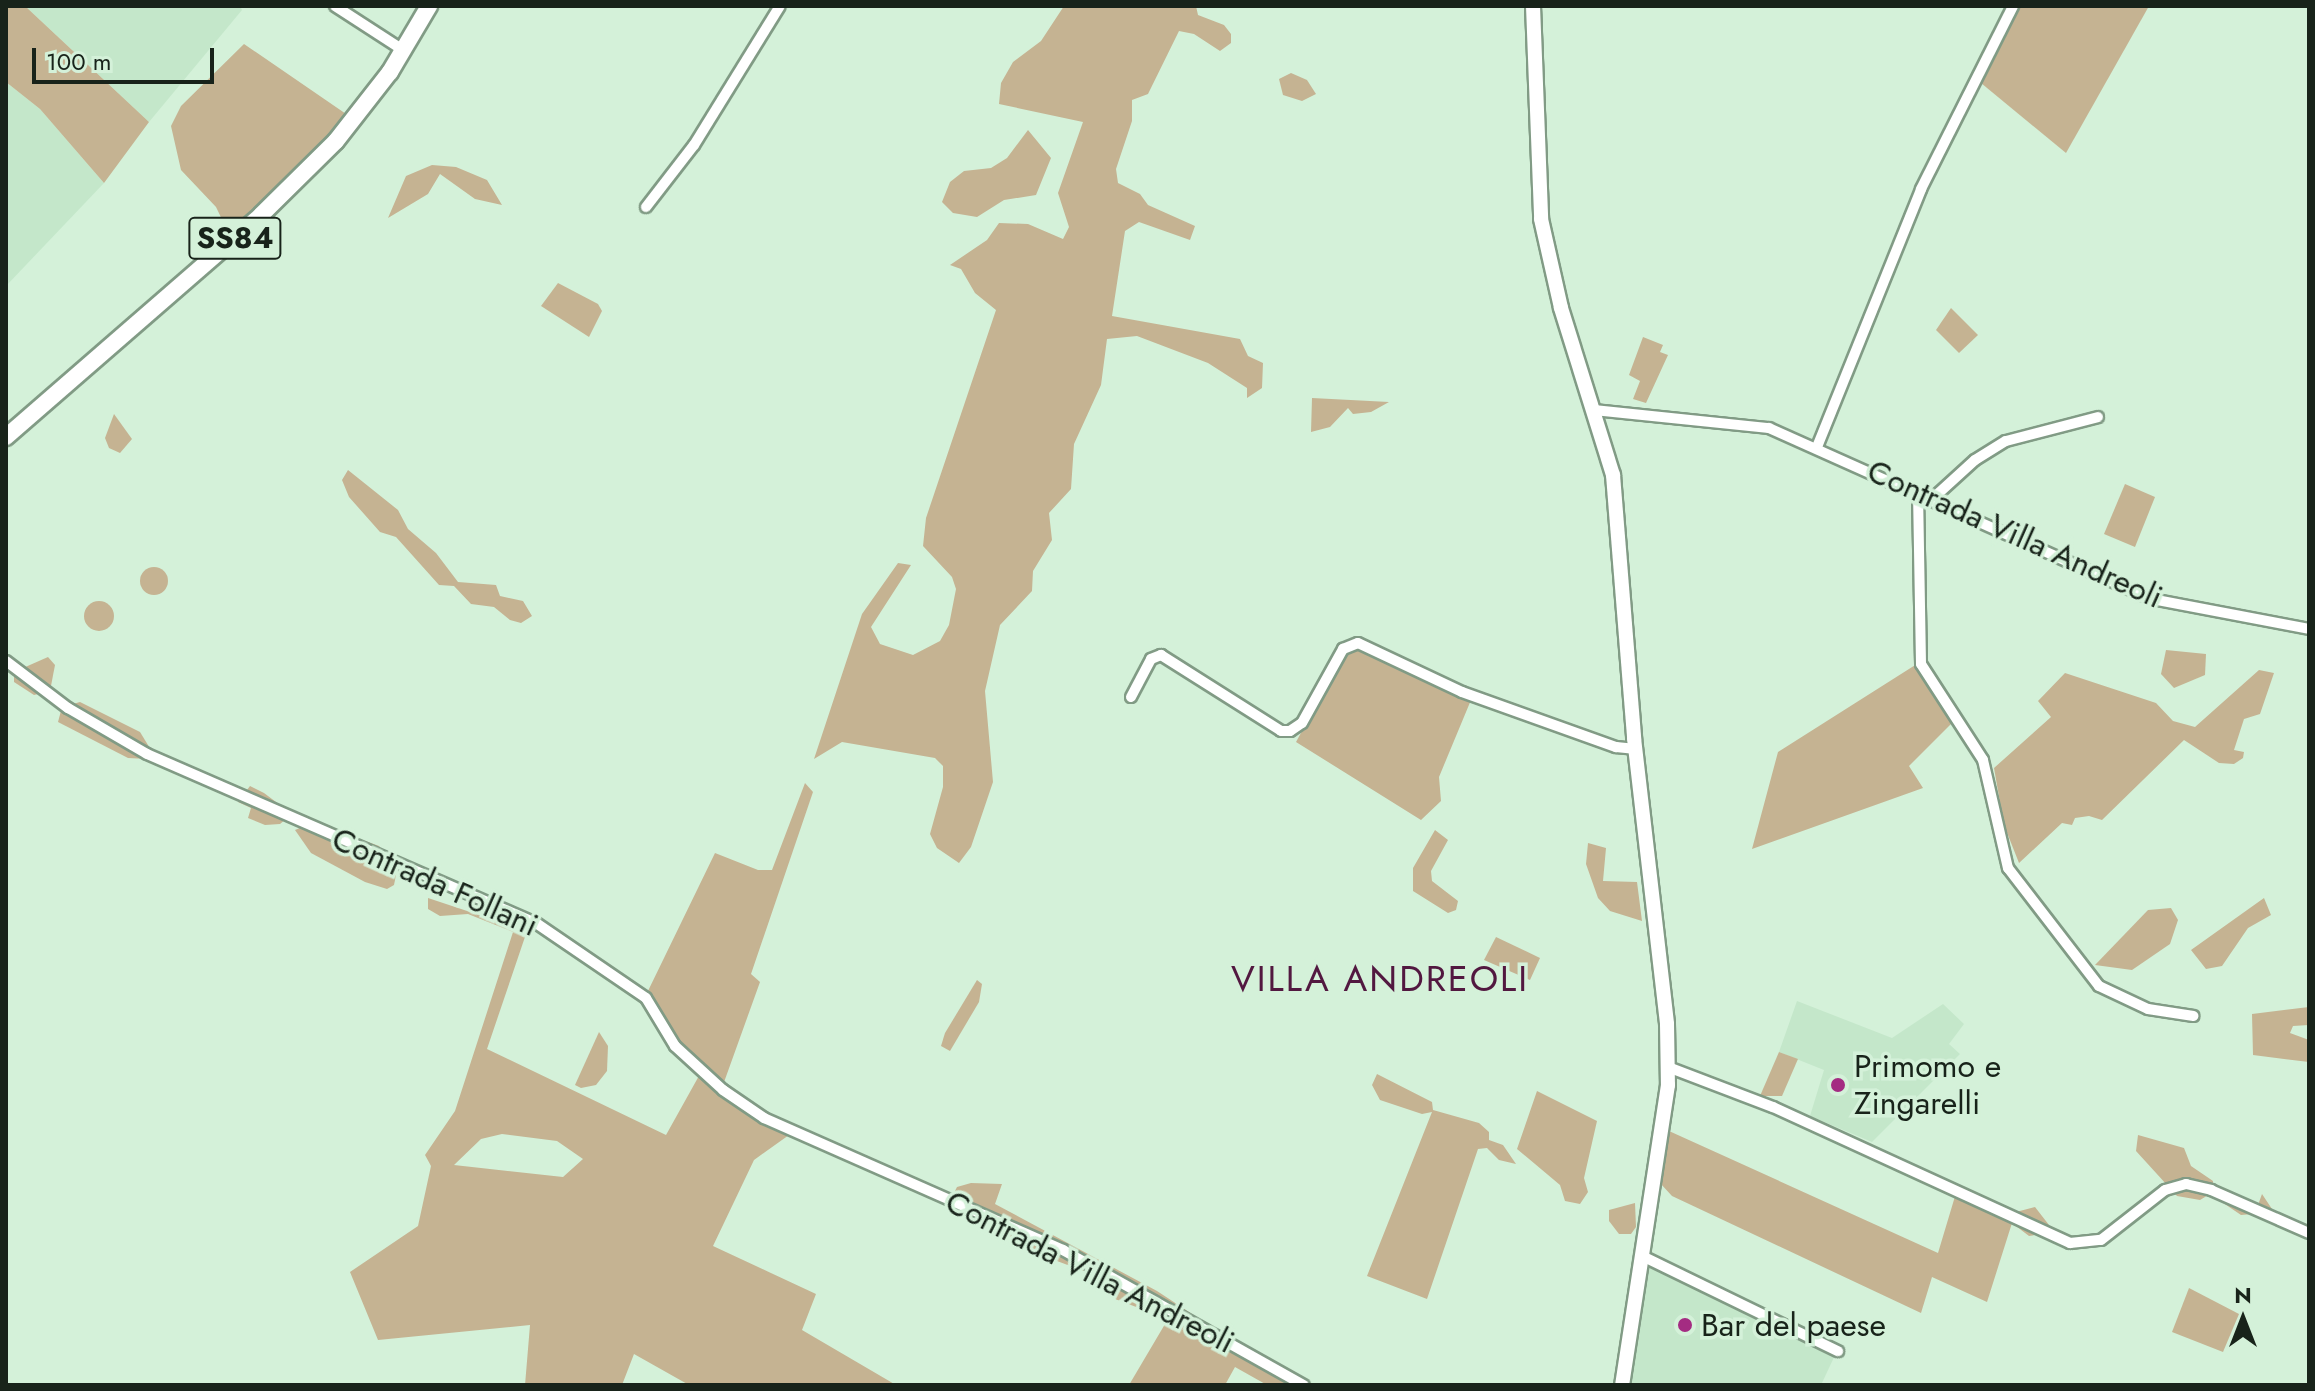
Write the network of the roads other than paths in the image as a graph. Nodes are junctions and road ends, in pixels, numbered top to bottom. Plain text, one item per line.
1 (335, 6) edge
2 (429, 6) edge
3 (780, 6) edge
4 (1533, 6) edge
5 (2013, 6) edge
6 (403, 50) junction
7 (646, 207) dead end
8 (1594, 410) junction
9 (2098, 417) dead end
10 (6, 437) edge
11 (1817, 447) junction
12 (1918, 492) junction
13 (1931, 500) junction
14 (2309, 629) edge
15 (6, 661) edge
16 (1131, 697) dead end
17 (1636, 749) junction
18 (2193, 1016) dead end
19 (1668, 1067) junction
20 (828, 1148) joint
21 (2309, 1233) edge
22 (1642, 1256) junction
23 (1838, 1351) dead end
24 (1304, 1385) edge
25 (1622, 1385) edge

1 - 6 street
2 - 6 main road, SS84
3 - 7 street
4 - 8 main road
5 - 11 street
6 - 10 main road, SS84
8 - 11 street, Contrada Villa Andreoli
8 - 17 main road
9 - 13 street
11 - 12 street, Contrada Villa Andreoli
12 - 13 street, Contrada Villa Andreoli
12 - 18 street
13 - 14 street, Contrada Villa Andreoli
15 - 20 street, Contrada Follani
16 - 17 street
17 - 19 main road
19 - 21 street
19 - 22 main road
20 - 24 street, Contrada Villa Andreoli
22 - 23 street
22 - 25 main road

